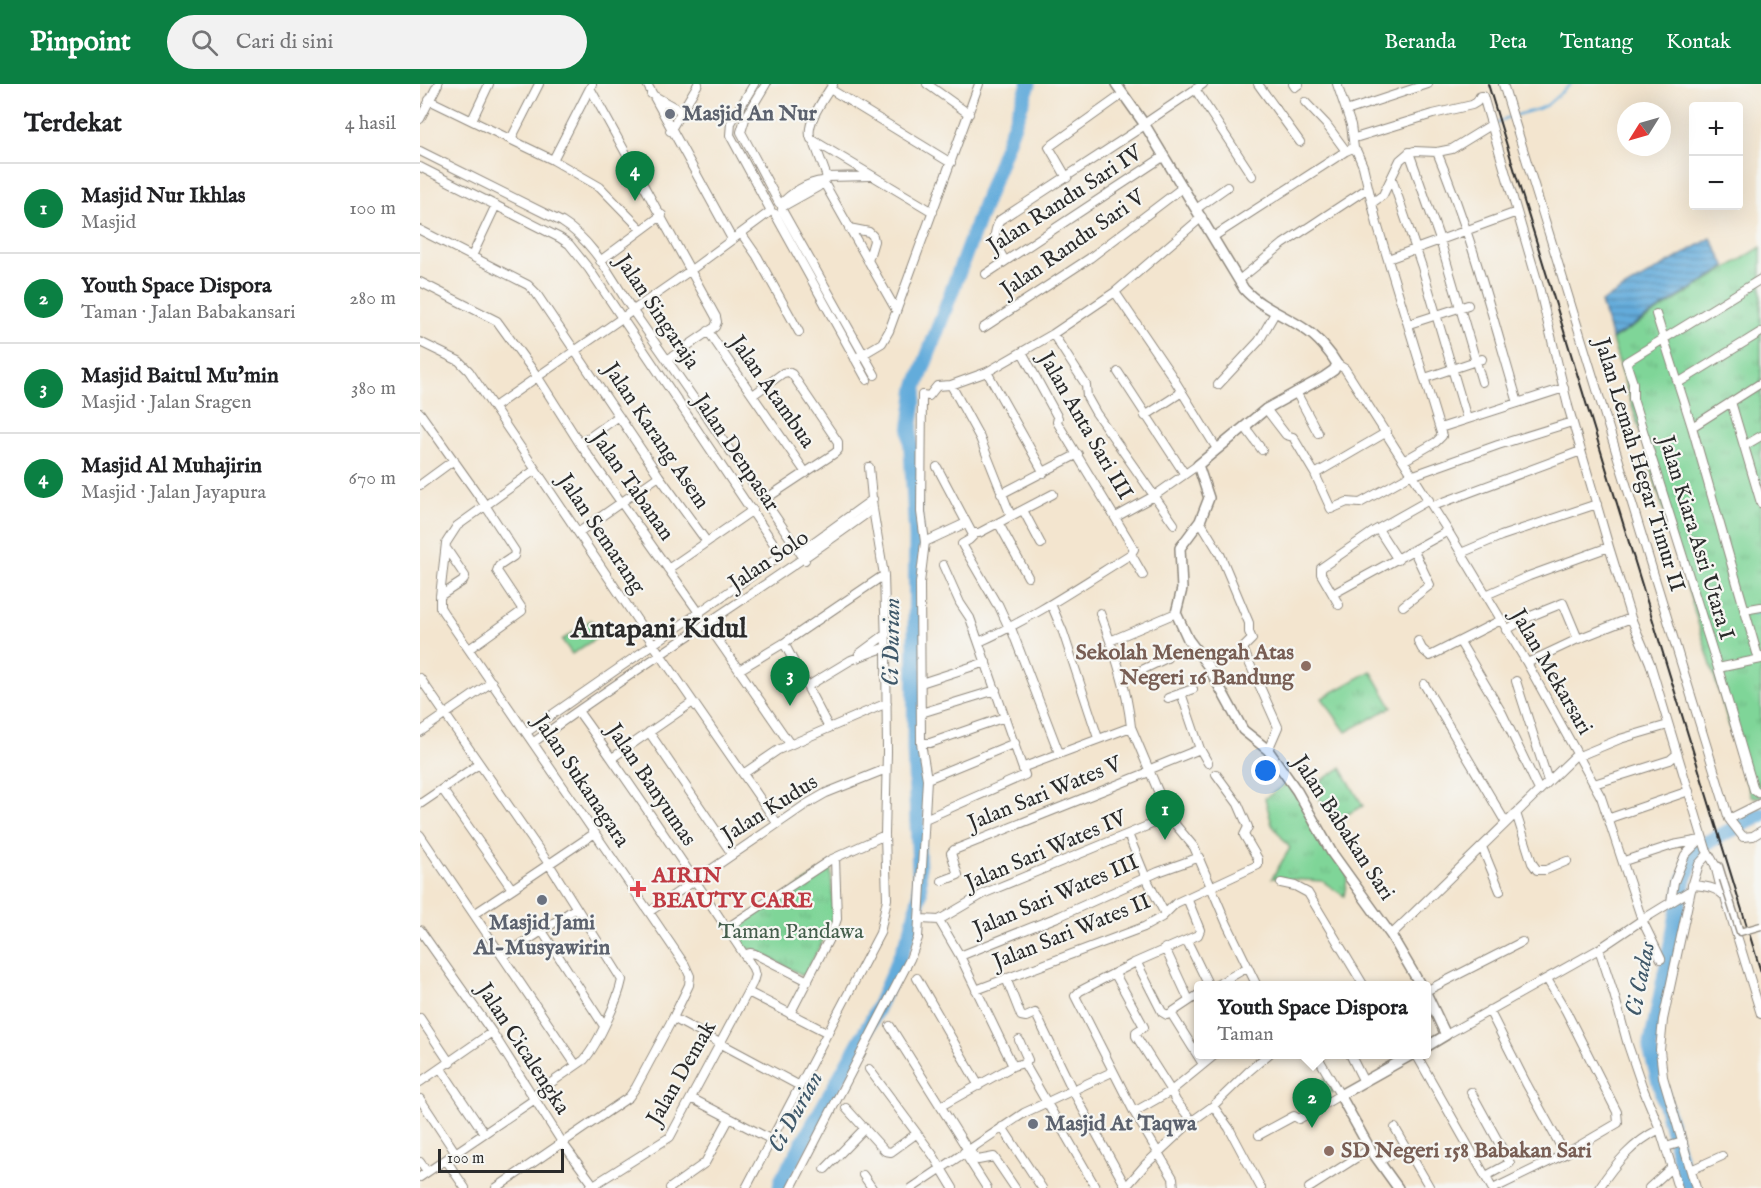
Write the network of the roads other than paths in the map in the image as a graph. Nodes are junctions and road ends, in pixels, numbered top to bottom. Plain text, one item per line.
1 (438, 84) edge
2 (489, 84) edge
3 (539, 84) edge
4 (646, 84) edge
5 (698, 84) edge
6 (754, 84) edge
7 (927, 84) edge
8 (979, 84) edge
9 (1116, 84) edge
10 (1258, 84) edge
11 (1293, 84) edge
12 (1299, 84) edge
13 (1337, 84) edge
14 (1428, 84) edge
15 (1503, 84) edge
16 (763, 85) edge
17 (591, 86) edge
18 (1199, 86) edge
19 (831, 87) edge
20 (651, 94) junction
21 (1123, 94) junction
22 (429, 100) junction
23 (1305, 102) dead end
24 (681, 111) junction
25 (1346, 111) junction
26 (969, 114) junction
27 (420, 119) edge
28 (471, 120) junction
29 (1144, 124) junction
30 (1492, 126) junction
31 (670, 131) junction
32 (1358, 137) dead end
33 (511, 139) junction
34 (814, 142) junction
35 (1300, 142) dead end
36 (1354, 148) junction
37 (420, 151) edge
38 (1346, 151) junction
39 (1409, 152) junction
40 (1437, 152) junction
41 (1163, 157) junction
42 (553, 160) junction
43 (951, 163) junction
44 (420, 166) edge
45 (873, 176) junction
46 (1252, 176) dead end
47 (1067, 178) junction
48 (825, 179) junction
49 (1392, 179) junction
50 (1182, 188) junction
51 (1227, 188) dead end
52 (1368, 188) junction
53 (1372, 203) junction
54 (496, 205) junction
55 (777, 208) junction
56 (1196, 209) junction
57 (933, 212) junction
58 (1517, 212) junction
59 (662, 215) junction
60 (1202, 217) junction
61 (849, 228) junction
62 (641, 229) junction
63 (420, 230) edge
64 (1466, 231) junction
65 (741, 233) junction
66 (1213, 237) junction
67 (732, 239) junction
68 (1440, 240) junction
69 (1416, 249) junction
70 (472, 256) junction
71 (1388, 259) junction
72 (600, 261) junction
73 (868, 261) junction
74 (1005, 261) junction
75 (691, 270) junction
76 (986, 274) dead end
77 (1761, 279) edge
78 (1239, 280) junction
79 (420, 282) edge
80 (1114, 292) junction
81 (1465, 306) junction
82 (896, 310) junction
83 (1275, 313) junction
84 (627, 314) junction
85 (1656, 314) dead end
86 (1435, 316) junction
87 (1409, 324) junction
88 (983, 328) dead end
89 (708, 332) junction
90 (1761, 332) edge
91 (799, 333) dead end
92 (1053, 334) junction
93 (1664, 338) junction
94 (420, 342) edge
95 (576, 349) junction
96 (1022, 352) junction
97 (863, 354) junction
98 (855, 359) junction
99 (1479, 359) junction
100 (667, 360) junction
101 (1337, 364) junction
102 (1452, 369) junction
103 (987, 372) junction
104 (1118, 372) dead end
105 (874, 375) dead end
106 (537, 376) junction
107 (1425, 378) junction
108 (867, 380) dead end
109 (1482, 382) dead end
110 (1678, 383) junction
111 (1761, 383) edge
112 (951, 385) junction
113 (1218, 385) dead end
114 (1564, 389) junction
115 (1182, 392) junction
116 (1296, 392) junction
117 (753, 395) junction
118 (1731, 402) junction
119 (1518, 403) junction
120 (494, 407) junction
121 (1266, 409) junction
122 (420, 413) edge
123 (619, 416) junction
124 (1145, 416) junction
125 (1467, 419) junction
126 (1568, 423) junction
127 (1245, 427) junction
128 (1692, 427) junction
129 (1440, 428) junction
130 (1387, 432) junction
131 (1318, 433) dead end
132 (1761, 436) edge
133 (580, 444) junction
134 (1744, 446) junction
135 (1217, 449) junction
136 (1262, 450) dead end
137 (1577, 452) junction
138 (1078, 454) junction
139 (454, 460) junction
140 (1405, 460) junction
141 (1198, 465) junction
142 (869, 467) dead end
143 (937, 467) dead end
144 (535, 470) junction
145 (806, 473) junction
146 (1044, 473) junction
147 (1184, 473) junction
148 (1315, 474) junction
149 (1413, 475) junction
150 (659, 476) junction
151 (420, 485) edge
152 (1759, 487) edge
153 (1001, 494) junction
154 (1053, 494) dead end
155 (1154, 496) junction
156 (873, 499) junction
157 (764, 500) junction
158 (622, 502) junction
159 (1761, 502) edge
160 (1431, 503) junction
161 (1597, 504) junction
162 (485, 506) junction
163 (873, 509) junction
164 (753, 510) junction
165 (1023, 510) junction
166 (1011, 516) junction
167 (1116, 517) junction
168 (1200, 521) junction
169 (966, 523) junction
170 (999, 524) junction
171 (1174, 524) dead end
172 (1378, 529) junction
173 (1448, 531) junction
174 (579, 532) junction
175 (975, 534) junction
176 (706, 542) junction
177 (925, 542) junction
178 (1041, 544) dead end
179 (1609, 547) junction
180 (446, 548) junction
181 (1414, 551) junction
182 (800, 552) junction
183 (1461, 552) junction
184 (1131, 554) junction
185 (805, 560) junction
186 (1398, 560) junction
187 (943, 565) dead end
188 (668, 569) junction
189 (884, 575) junction
190 (1143, 575) dead end
191 (1028, 577) dead end
192 (1333, 594) junction
193 (1486, 595) junction
194 (440, 596) junction
195 (1051, 604) junction
196 (1339, 605) dead end
197 (1403, 606) dead end
198 (1761, 607) edge
199 (1744, 610) junction
200 (1100, 613) dead end
201 (1176, 613) junction
202 (700, 614) junction
203 (1631, 618) junction
204 (1501, 620) junction
205 (707, 624) junction
206 (1010, 628) junction
207 (1506, 630) junction
208 (886, 634) junction
209 (1578, 639) junction
210 (1110, 641) junction
211 (1418, 641) dead end
212 (979, 642) junction
213 (1460, 642) junction
214 (784, 643) junction
215 (886, 647) junction
216 (469, 649) junction
217 (657, 649) junction
218 (1167, 658) dead end
219 (1761, 659) edge
220 (851, 660) junction
221 (986, 662) junction
222 (1527, 663) junction
223 (1718, 668) junction
224 (739, 670) junction
225 (420, 678) edge
226 (1123, 679) junction
227 (1516, 681) dead end
228 (492, 682) junction
229 (921, 683) junction
230 (1424, 684) dead end
231 (808, 686) junction
232 (1193, 689) dead end
233 (996, 690) junction
234 (1181, 693) junction
235 (1168, 698) dead end
236 (693, 702) junction
237 (887, 703) junction
238 (578, 711) junction
239 (921, 713) junction
240 (446, 715) junction
241 (1005, 717) junction
242 (1668, 725) junction
243 (1131, 727) junction
244 (829, 728) junction
245 (420, 732) edge
246 (527, 732) junction
247 (649, 732) junction
248 (1098, 738) junction
249 (534, 742) junction
250 (1015, 742) junction
251 (921, 743) junction
252 (790, 744) junction
253 (1200, 749) junction
254 (1268, 750) junction
255 (1059, 753) junction
256 (1677, 754) junction
257 (1578, 755) junction
258 (612, 758) junction
259 (1208, 763) dead end
260 (479, 764) junction
261 (1024, 767) junction
262 (886, 769) junction
263 (1148, 771) junction
264 (743, 774) junction
265 (1216, 774) dead end
266 (927, 779) junction
267 (1548, 780) junction
268 (1594, 784) junction
269 (442, 789) junction
270 (1539, 790) junction
271 (1689, 790) junction
272 (1758, 793) dead end
273 (1761, 803) edge
274 (420, 804) edge
275 (1516, 813) junction
276 (1169, 817) junction
277 (1610, 818) junction
278 (925, 819) junction
279 (1730, 821) junction
280 (777, 823) junction
281 (1506, 823) junction
282 (595, 833) junction
283 (1128, 834) junction
284 (1760, 834) edge
285 (420, 835) edge
286 (885, 835) junction
287 (1702, 838) junction
288 (1482, 847) junction
289 (1707, 851) junction
290 (732, 854) junction
291 (1200, 857) junction
292 (835, 858) junction
293 (1567, 861) dead end
294 (1624, 861) junction
295 (549, 864) junction
296 (1714, 865) junction
297 (1146, 878) junction
298 (694, 880) junction
299 (942, 881) dead end
300 (1281, 883) dead end
301 (1212, 888) junction
302 (512, 889) junction
303 (1689, 889) junction
304 (1500, 891) dead end
305 (1722, 894) junction
306 (1187, 898) junction
307 (1673, 901) junction
308 (576, 908) junction
309 (649, 912) junction
310 (474, 914) junction
311 (1165, 914) junction
312 (921, 919) junction
313 (939, 920) junction
314 (1642, 920) junction
315 (1761, 926) edge
316 (727, 928) junction
317 (420, 930) edge
318 (542, 931) junction
319 (1391, 935) junction
320 (1187, 941) junction
321 (423, 942) edge
322 (1522, 942) dead end
323 (1165, 948) junction
324 (1599, 949) junction
325 (744, 955) junction
326 (503, 956) junction
327 (960, 956) junction
328 (1661, 959) dead end
329 (1137, 963) junction
330 (1248, 967) junction
331 (1115, 974) junction
332 (917, 978) dead end
333 (1006, 978) junction
334 (1547, 979) junction
335 (807, 981) junction
336 (1207, 981) edge
337 (1224, 981) edge
338 (1255, 981) edge
339 (1361, 981) edge
340 (1418, 981) edge
341 (1431, 989) edge
342 (976, 990) junction
343 (748, 992) junction
344 (1194, 997) edge
345 (1189, 1000) junction
346 (1431, 1003) edge
347 (1489, 1010) junction
348 (1172, 1013) junction
349 (790, 1014) junction
350 (1761, 1014) edge
351 (420, 1018) edge
352 (673, 1018) junction
353 (604, 1026) junction
354 (890, 1026) dead end
355 (492, 1032) junction
356 (828, 1033) junction
357 (1446, 1035) junction
358 (1019, 1040) dead end
359 (721, 1043) junction
360 (1431, 1044) edge
361 (1194, 1049) edge
362 (1200, 1059) edge
363 (1210, 1059) edge
364 (1263, 1059) edge
365 (1319, 1059) edge
366 (1352, 1059) edge
367 (1404, 1059) edge
368 (1411, 1059) edge
369 (450, 1063) junction
370 (1024, 1063) junction
371 (1203, 1064) junction
372 (576, 1065) junction
373 (1013, 1066) junction
374 (441, 1069) junction
375 (869, 1069) dead end
376 (1112, 1072) junction
377 (420, 1082) edge
378 (1364, 1082) junction
379 (800, 1086) junction
380 (979, 1086) junction
381 (1073, 1091) junction
382 (1171, 1091) junction
383 (1471, 1092) dead end
384 (1340, 1095) junction
385 (534, 1097) junction
386 (691, 1098) junction
387 (420, 1099) edge
388 (1045, 1102) junction
389 (941, 1106) junction
390 (1213, 1106) junction
391 (846, 1108) dead end
392 (1134, 1113) junction
393 (729, 1119) junction
394 (1192, 1121) junction
395 (1002, 1127) junction
396 (865, 1128) junction
397 (1395, 1128) dead end
398 (1660, 1129) junction
399 (484, 1133) junction
400 (916, 1134) junction
401 (1259, 1135) dead end
402 (772, 1140) junction
403 (562, 1142) junction
404 (1681, 1142) junction
405 (1405, 1146) junction
406 (1668, 1146) junction
407 (1370, 1149) junction
408 (966, 1151) junction
409 (1159, 1151) junction
410 (455, 1152) junction
411 (1565, 1154) junction
412 (1722, 1156) dead end
413 (446, 1160) junction
414 (1380, 1161) junction
415 (420, 1162) edge
416 (1672, 1167) junction
417 (942, 1168) junction
418 (825, 1169) dead end
419 (1691, 1170) junction
420 (424, 1175) edge
421 (863, 1175) dead end
422 (1486, 1176) junction
423 (593, 1187) edge
424 (1125, 1187) edge
425 (465, 1188) edge
426 (496, 1188) edge
427 (670, 1188) edge
428 (746, 1188) edge
429 (791, 1188) edge
430 (872, 1188) edge
431 (912, 1188) edge
432 (953, 1188) edge
433 (987, 1188) edge
434 (1015, 1188) edge
435 (1042, 1188) edge
436 (1096, 1188) edge
437 (1174, 1188) edge
438 (1261, 1188) edge
439 (1309, 1188) edge
440 (1398, 1188) edge
441 (1430, 1188) edge
442 (1493, 1188) edge
443 (1599, 1188) edge
444 (1649, 1188) edge
445 (1678, 1188) edge
446 (1696, 1188) edge

1 - 22 street
2 - 28 street
3 - 33 street
4 - 20 street
5 - 24 street
6 - 55 street
7 - 26 street
8 - 26 street
9 - 21 street
10 - 35 street
11 - 12 street
13 - 25 street
14 - 25 street
15 - 279 street, Jalan Lemah Hegar Timur II
16 - 55 street
17 - 42 street
17 - 59 street
18 - 29 street
18 - 46 street
19 - 34 street
19 - 43 street
20 - 24 street
20 - 31 street
21 - 29 street
21 - 47 street
22 - 27 street
22 - 28 street
23 - 38 street
24 - 31 street
25 - 36 street
26 - 43 street
28 - 33 street
29 - 41 street
29 - 47 street
30 - 32 street
30 - 40 street
30 - 58 street
31 - 67 street
33 - 42 street
34 - 45 street
34 - 48 street
36 - 38 street
36 - 52 street
37 - 72 street, Jalan Singaraja
38 - 66 street
39 - 40 street
39 - 49 street
39 - 68 street
40 - 64 street
41 - 50 street
41 - 74 street, Jalan Randu Sari IV
42 - 62 street
43 - 57 street
44 - 54 street, Jalan Denpasar
45 - 48 street
45 - 57 street
47 - 74 street
48 - 55 street
48 - 61 street
49 - 53 street
49 - 69 street
50 - 56 street
50 - 88 street, Jalan Randu Sari V
51 - 56 street
52 - 53 street
52 - 78 street
53 - 71 street
54 - 70 street
54 - 84 street, Jalan Denpasar
55 - 65 street
55 - 97 street
55 - 98 street
56 - 60 street
57 - 82 street
58 - 64 street
58 - 114 street
59 - 62 street
59 - 75 street
60 - 66 street
60 - 80 street
61 - 73 street
61 - 73 street
62 - 72 street
63 - 70 street, Jalan Karang Asem
64 - 68 street
64 - 119 street
65 - 67 street
65 - 91 street
66 - 78 street
67 - 75 street
68 - 69 street
68 - 81 street
69 - 71 street
69 - 86 street
70 - 95 street, Jalan Karang Asem
71 - 87 street
72 - 84 street, Jalan Singaraja
73 - 82 street
74 - 76 street, Jalan Randu Sari IV
75 - 84 street
75 - 89 street
77 - 93 street
78 - 83 street
79 - 106 street, Jalan Tabanan
80 - 92 street
80 - 115 street
81 - 86 street
81 - 99 street
82 - 97 street
83 - 101 street
83 - 113 street
84 - 95 street
84 - 100 street, Jalan Singaraja
84 - 164 street, Jalan Denpasar
85 - 93 street
86 - 87 street
86 - 102 street
87 - 107 street
89 - 100 street
89 - 117 street, Jalan Atambua
90 - 110 street
92 - 96 street
92 - 155 street
93 - 110 street
93 - 223 street, Jalan Kiara Asri Utara I
94 - 120 street, Jalan Semarang
95 - 106 street
95 - 123 street, Jalan Karang Asem
96 - 103 street
96 - 138 street, Jalan Anta Sari III
97 - 98 street
97 - 105 street
98 - 108 street
99 - 102 street
99 - 109 street
100 - 157 street, Jalan Singaraja
101 - 116 street
101 - 130 street, Jalan Mekarsari
102 - 107 street
102 - 125 street
103 - 112 street
103 - 146 street
104 - 124 street
106 - 120 street
106 - 133 street, Jalan Tabanan
107 - 129 street
110 - 128 street
111 - 118 street
112 - 153 street
112 - 177 street
114 - 119 street
114 - 126 street
115 - 124 street
115 - 135 street
116 - 121 street
116 - 131 street
117 - 145 street, Jalan Atambua
117 - 145 street
118 - 128 street
118 - 134 street
119 - 125 street
120 - 144 street, Jalan Semarang
121 - 127 street
121 - 148 street
122 - 139 street
123 - 133 street
123 - 150 street, Jalan Karang Asem
124 - 147 street
125 - 129 street
126 - 137 street
126 - 149 street
127 - 135 street
127 - 136 street
128 - 199 street
129 - 140 street
130 - 140 street, Jalan Mekarsari
130 - 148 street
132 - 134 street
133 - 158 street, Jalan Tabanan
134 - 152 street
135 - 141 street
137 - 160 street
137 - 161 street
138 - 146 street
138 - 167 street, Jalan Anta Sari III
139 - 151 street
139 - 162 street
140 - 149 street, Jalan Mekarsari
141 - 147 street
141 - 168 street
142 - 156 street
143 - 169 street
144 - 162 street, Jalan Sukanagara
144 - 174 street, Jalan Semarang
145 - 157 street
146 - 153 street
147 - 155 street
148 - 149 street
149 - 160 street, Jalan Mekarsari
150 - 158 street
150 - 176 street, Jalan Karang Asem
152 - 159 street
153 - 166 street
154 - 165 street
155 - 167 street
155 - 171 street
156 - 163 street
156 - 182 street, Jalan Solo
157 - 182 street, Jalan Singaraja
158 - 174 street
158 - 188 street, Jalan Tabanan
160 - 172 street
160 - 173 street, Jalan Mekarsari
161 - 179 street
161 - 183 street
162 - 180 street, Jalan Sukanagara
162 - 216 street
163 - 185 street, Jalan Solo
163 - 189 street
164 - 176 street
164 - 202 street, Jalan Denpasar
165 - 166 street
165 - 178 street
166 - 170 street
167 - 184 street, Jalan Anta Sari III
168 - 201 street
168 - 254 street
169 - 175 street
169 - 177 street
170 - 175 street
170 - 191 street
172 - 186 street
172 - 192 street
173 - 181 street
173 - 183 street, Jalan Mekarsari
174 - 217 street, Jalan Semarang
175 - 206 street
176 - 188 street
177 - 229 street
179 - 193 street
179 - 203 street
180 - 194 street, Jalan Sukanagara
180 - 194 street
181 - 186 street
181 - 197 street
182 - 185 street, Jalan Singaraja
183 - 193 street, Jalan Mekarsari
184 - 190 street
184 - 195 street
185 - 205 street, Jalan Solo
186 - 192 street
187 - 212 street
188 - 202 street, Jalan Tabanan
189 - 208 street
189 - 214 street
192 - 196 street
193 - 204 street, Jalan Mekarsari
194 - 216 street, Jalan Sukanagara
195 - 206 street
195 - 248 street
198 - 199 street
199 - 219 street
200 - 210 street
201 - 210 street
201 - 254 street, Jalan Babakan Sari
202 - 217 street
203 - 209 street
203 - 242 street
204 - 207 street, Jalan Mekarsari
204 - 213 street
205 - 217 street, Jalan Solo
205 - 224 street
206 - 212 street
206 - 255 street
207 - 209 street
207 - 222 street, Jalan Mekarsari
208 - 215 street
208 - 220 street
209 - 222 street
210 - 226 street
211 - 213 street
212 - 221 street
213 - 270 street
214 - 224 street
214 - 231 street
215 - 220 street
215 - 237 street
216 - 228 street, Jalan Sukanagara
217 - 236 street, Jalan Semarang
217 - 238 street, Jalan Solo
217 - 246 street
218 - 226 street
219 - 223 street
220 - 231 street
221 - 229 street
221 - 233 street
222 - 257 street, Jalan Mekarsari
223 - 272 street, Jalan Kiara Asri Utara I
224 - 252 street
225 - 240 street
226 - 243 street
227 - 267 street
228 - 240 street
228 - 246 street, Jalan Sukanagara
229 - 239 street
230 - 281 street
231 - 244 street
232 - 234 street
233 - 239 street
233 - 241 street
234 - 235 street
234 - 253 street
236 - 247 street
236 - 264 street, Jalan Semarang
237 - 244 street
237 - 262 street
238 - 249 street, Jalan Solo
238 - 258 street, Jalan Banyumas
239 - 251 street
240 - 245 street
240 - 260 street
241 - 250 street
241 - 251 street
242 - 256 street
242 - 257 street
243 - 248 street
243 - 263 street
244 - 252 street
246 - 249 street, Jalan Sukanagara
247 - 258 street
247 - 290 street
248 - 255 street
249 - 282 street, Jalan Sukanagara
250 - 261 street
250 - 266 street
251 - 266 street
252 - 264 street
253 - 259 street
253 - 263 street, Jalan Sari Wates V
254 - 319 street, Jalan Babakan Sari
255 - 261 street
256 - 268 street
256 - 271 street
257 - 267 street
257 - 268 street, Jalan Mekarsari
258 - 298 street, Jalan Banyumas
260 - 269 street
260 - 295 street
261 - 278 street
262 - 280 street, Jalan Kudus
262 - 286 street
263 - 276 street
263 - 299 street, Jalan Sari Wates V
264 - 280 street, Jalan Semarang
265 - 301 street, Jalan Sari Wates II
266 - 278 street
267 - 270 street
268 - 277 street, Jalan Mekarsari
269 - 274 street
269 - 302 street
270 - 275 street
271 - 277 street
271 - 287 street
273 - 279 street
275 - 281 street
275 - 293 street
276 - 283 street, Jalan Sari Wates IV
276 - 291 street
277 - 294 street, Jalan Mekarsari
278 - 312 street
279 - 284 street, Jalan Lemah Hegar Timur II
280 - 290 street, Jalan Kudus
281 - 288 street
282 - 295 street
282 - 309 street, Jalan Sukanagara
283 - 297 street
283 - 313 street, Jalan Sari Wates IV
285 - 310 street
286 - 292 street
286 - 356 street
287 - 289 street
287 - 294 street
287 - 307 street
288 - 304 street
288 - 319 street
289 - 296 street
289 - 303 street
290 - 298 street, Jalan Kudus
291 - 297 street, Jalan Sari Wates III
291 - 301 street
292 - 316 street
292 - 335 street
294 - 314 street, Jalan Mekarsari
295 - 302 street
295 - 308 street
296 - 305 street
296 - 315 street, bridge
297 - 311 street
297 - 327 street, Jalan Sari Wates III
298 - 309 street, Jalan Kudus
298 - 316 street
300 - 339 street
301 - 306 street, Jalan Sari Wates II
301 - 330 street
302 - 310 street
303 - 305 street
303 - 307 street
303 - 404 street
305 - 350 street
306 - 311 street, Jalan Sari Wates II
306 - 320 street
307 - 314 street
308 - 318 street
308 - 353 street
309 - 352 street, Jalan Sukanagara
310 - 326 street
311 - 333 street, Jalan Sari Wates II
312 - 313 street
312 - 429 street
313 - 327 street
314 - 324 street
314 - 328 street, Jalan Mekarsari
316 - 325 street
317 - 321 street, Jalan Cicalengka
318 - 326 street
318 - 353 street
319 - 340 street, Jalan Babakan Sari
320 - 323 street
320 - 336 street
321 - 355 street, Jalan Cicalengka
322 - 341 street
323 - 329 street
323 - 345 street
324 - 334 street
324 - 398 street
325 - 335 street
325 - 343 street, Jalan Demak
326 - 372 street
327 - 342 street
329 - 331 street
329 - 348 street
330 - 337 street
330 - 338 street
331 - 376 street
331 - 382 street
332 - 380 street
333 - 342 street, Jalan Sari Wates II
333 - 381 street
334 - 347 street
334 - 411 street
335 - 349 street
342 - 373 street
343 - 349 street
343 - 359 street, Jalan Demak
344 - 345 street
345 - 348 street
346 - 357 street
347 - 357 street
347 - 411 street
348 - 361 street
349 - 356 street
351 - 369 street
352 - 359 street
352 - 403 street, Jalan Sukanagara
353 - 372 street
354 - 389 street
355 - 369 street
355 - 385 street, Jalan Cicalengka
356 - 379 street
357 - 360 street
358 - 370 street
359 - 379 street
359 - 386 street, Jalan Demak
362 - 371 street
363 - 371 street
364 - 390 street
365 - 384 street
366 - 378 street
367 - 378 street
368 - 422 street
369 - 374 street
370 - 373 street
370 - 388 street
371 - 382 street
372 - 385 street
373 - 380 street
374 - 377 street
374 - 399 street
375 - 400 street
376 - 381 street
376 - 392 street
378 - 384 street
379 - 402 street
380 - 389 street
381 - 388 street
381 - 424 street
382 - 392 street
382 - 394 street
383 - 422 street
384 - 401 street
384 - 407 street
385 - 399 street
385 - 403 street, Jalan Cicalengka
386 - 393 street
386 - 423 street, Jalan Demak
387 - 410 street
388 - 395 street
388 - 436 street
389 - 408 street
390 - 394 street
390 - 438 street
391 - 396 street
392 - 409 street
393 - 402 street
393 - 427 street
394 - 409 street
395 - 408 street
395 - 435 street
396 - 400 street
396 - 418 street
397 - 405 street
398 - 406 street
398 - 443 street
399 - 410 street
400 - 417 street
402 - 428 street
403 - 423 street, Jalan Cicalengka
403 - 426 street, Jalan Sukanagara
404 - 406 street
404 - 419 street
405 - 414 street
405 - 441 street
406 - 416 street
407 - 414 street
407 - 439 street
408 - 417 street
408 - 433 street
408 - 434 street
409 - 424 street
409 - 437 street
410 - 413 street
411 - 442 street
412 - 419 street
413 - 420 street
413 - 425 street
414 - 440 street
415 - 420 street
416 - 444 street
416 - 445 street
417 - 431 street
417 - 432 street
419 - 446 street
421 - 430 street
422 - 442 street

